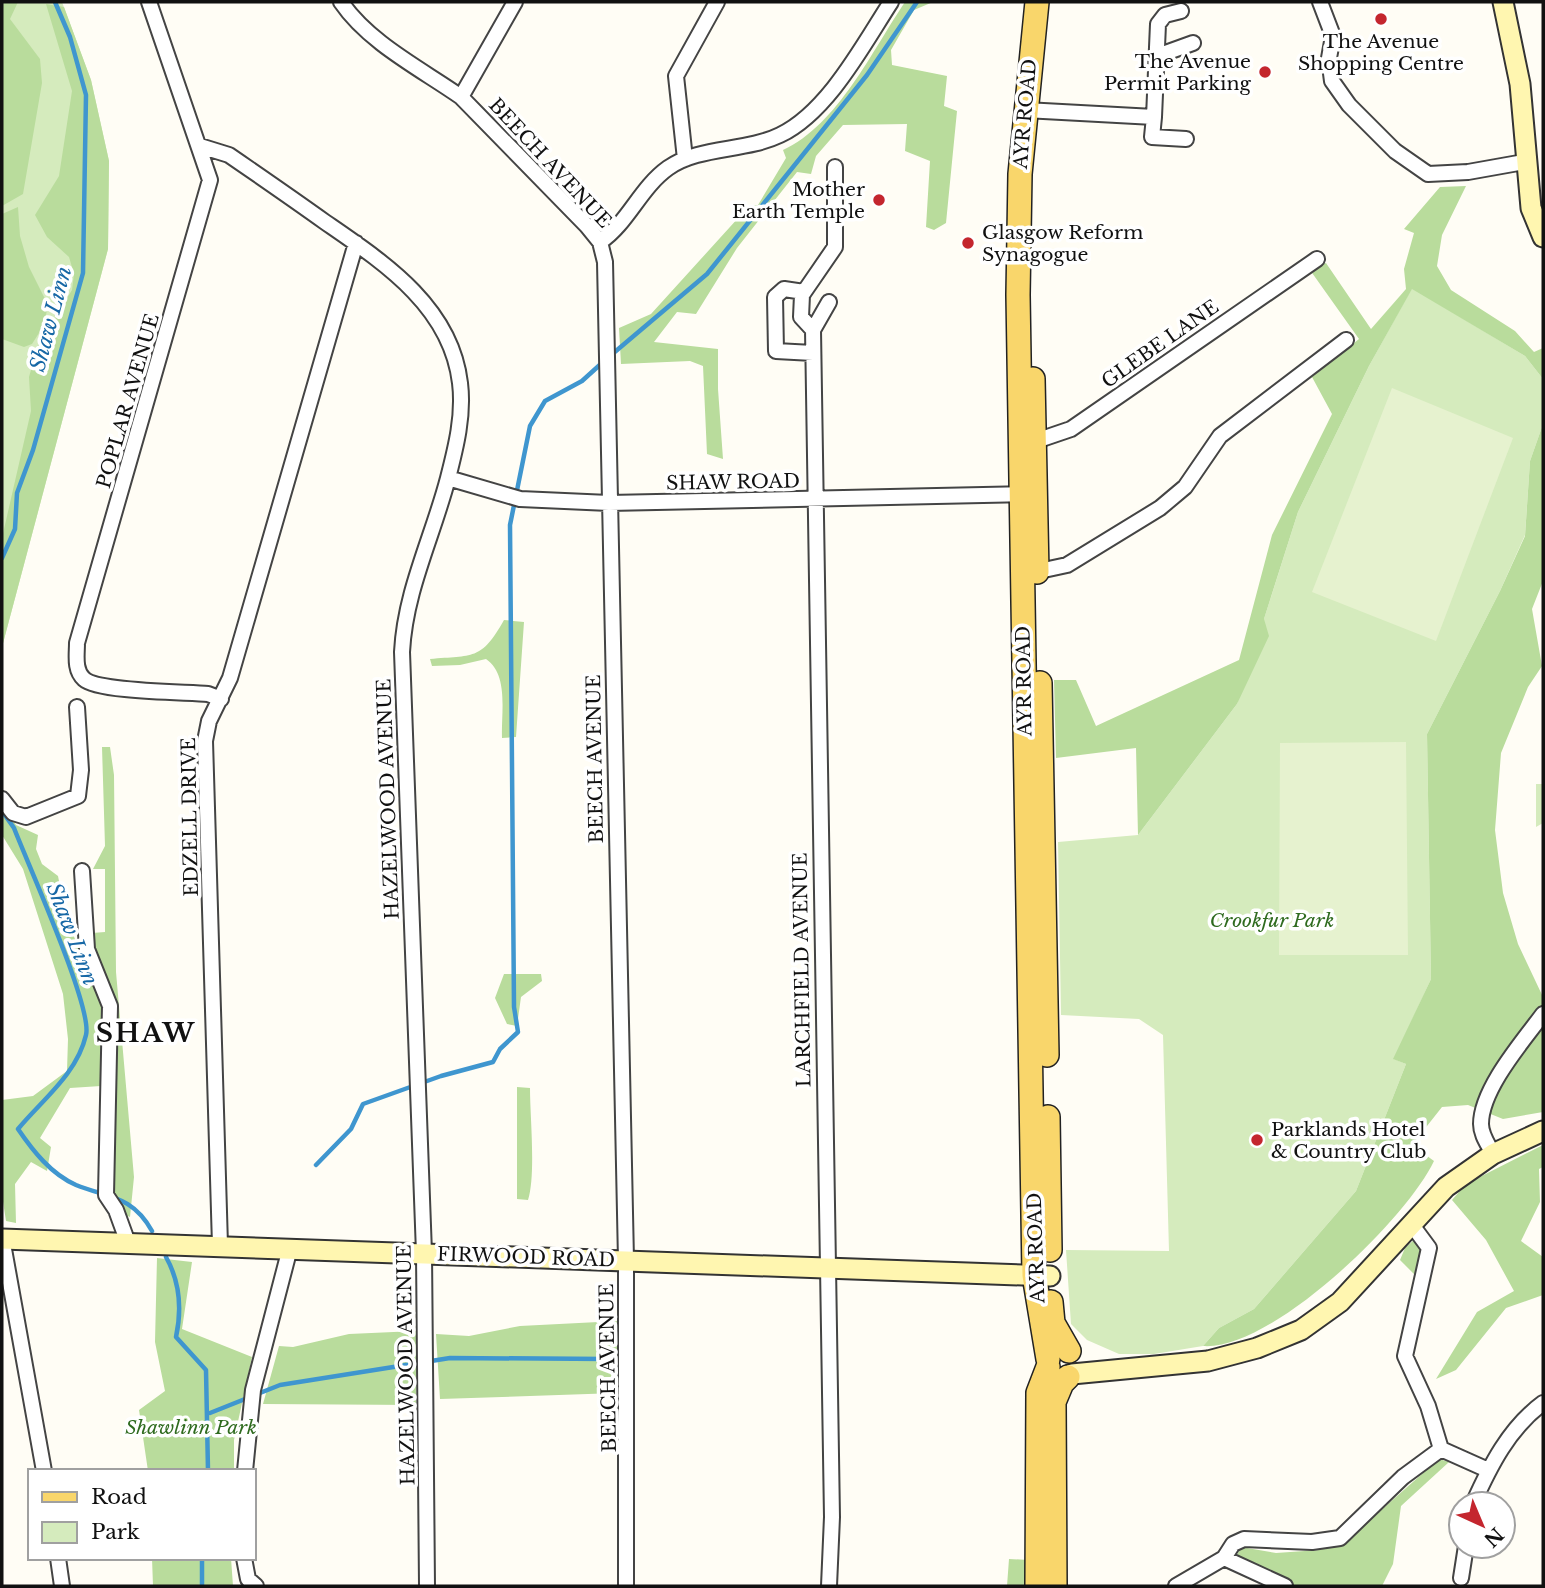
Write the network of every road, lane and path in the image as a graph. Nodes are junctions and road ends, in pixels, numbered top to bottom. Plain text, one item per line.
1 (149, 2) edge
2 (341, 2) edge
3 (515, 2) edge
4 (717, 2) edge
5 (891, 2) edge
6 (1037, 2) edge
7 (1051, 2) edge
8 (1320, 2) edge
9 (1503, 2) edge
10 (1181, 11) dead end
11 (1193, 44) dead end
12 (1157, 56) junction
13 (461, 97) junction
14 (1033, 111) junction
15 (1154, 117) junction
16 (1186, 139) dead end
17 (200, 146) junction
18 (685, 159) junction
19 (1524, 162) junction
20 (835, 167) dead end
21 (1543, 237) edge
22 (600, 242) junction
23 (356, 243) junction
24 (1317, 259) dead end
25 (804, 292) junction
26 (829, 302) dead end
27 (813, 330) junction
28 (1346, 340) dead end
29 (813, 353) junction
30 (1028, 444) junction
31 (448, 478) junction
32 (1028, 494) junction
33 (814, 500) junction
34 (609, 503) junction
35 (1029, 573) junction
36 (221, 699) junction
37 (77, 707) dead end
38 (2, 799) edge
39 (82, 871) dead end
40 (1543, 1014) edge
41 (1543, 1131) edge
42 (1493, 1154) junction
43 (1412, 1226) junction
44 (2, 1239) edge
45 (128, 1243) junction
46 (220, 1245) junction
47 (290, 1248) junction
48 (424, 1253) junction
49 (626, 1260) junction
50 (826, 1267) junction
51 (1042, 1275) junction
52 (1063, 1363) junction
53 (1543, 1403) edge
54 (1441, 1449) junction
55 (44, 1469) edge
56 (245, 1469) edge
57 (1488, 1470) junction
58 (1479, 1490) edge
59 (1224, 1558) junction
60 (58, 1560) edge
61 (244, 1560) edge
62 (1464, 1560) edge
63 (1461, 1578) dead end
64 (62, 1586) edge
65 (256, 1586) edge
66 (427, 1586) edge
67 (626, 1586) edge
68 (829, 1586) edge
69 (1037, 1586) edge
70 (1055, 1586) edge
71 (1176, 1586) edge
72 (1285, 1586) edge

1 - 17 street, POPLAR AVENUE
2 - 13 street
3 - 13 street, BEECH AVENUE
4 - 18 street
5 - 18 street
6 - 14 main road, AYR ROAD
7 - 14 main road, AYR ROAD
8 - 19 street
9 - 19 street
10 - 12 street
11 - 12 street
12 - 15 street
13 - 22 street, BEECH AVENUE
14 - 15 street
14 - 30 main road, AYR ROAD
15 - 16 street
17 - 23 street, HAZELWOOD AVENUE
17 - 36 street, POPLAR AVENUE
18 - 22 street
19 - 21 street
20 - 25 street
22 - 34 street, BEECH AVENUE
23 - 31 street, HAZELWOOD AVENUE
23 - 36 street, EDZELL DRIVE
24 - 30 street, GLEBE LANE
25 - 27 street
25 - 29 street
26 - 27 street
27 - 29 street, LARCHFIELD AVENUE
28 - 35 street
29 - 33 street, LARCHFIELD AVENUE
30 - 32 main road, AYR ROAD
31 - 34 street, SHAW ROAD
31 - 48 street, HAZELWOOD AVENUE
32 - 33 street, SHAW ROAD
32 - 35 main road, AYR ROAD
33 - 34 street, SHAW ROAD
33 - 50 street, LARCHFIELD AVENUE
34 - 49 street, BEECH AVENUE
35 - 51 main road, AYR ROAD
36 - 46 street, EDZELL DRIVE
37 - 38 street
39 - 45 street
40 - 42 street
41 - 42 street
42 - 43 street
43 - 52 street
43 - 54 street
44 - 45 street, FIRWOOD ROAD
44 - 55 street
45 - 46 street, FIRWOOD ROAD
46 - 47 street, FIRWOOD ROAD
47 - 48 street, FIRWOOD ROAD
47 - 56 street
48 - 49 street, FIRWOOD ROAD
48 - 66 street, HAZELWOOD AVENUE
49 - 50 street, FIRWOOD ROAD
49 - 67 street, BEECH AVENUE
50 - 51 street, FIRWOOD ROAD
50 - 68 street, LARCHFIELD AVENUE
51 - 52 main road, AYR ROAD
52 - 69 main road
52 - 70 main road
53 - 57 street
54 - 57 street
54 - 59 street
57 - 58 street
59 - 71 street
59 - 72 street
60 - 64 street
61 - 65 street
62 - 63 street

